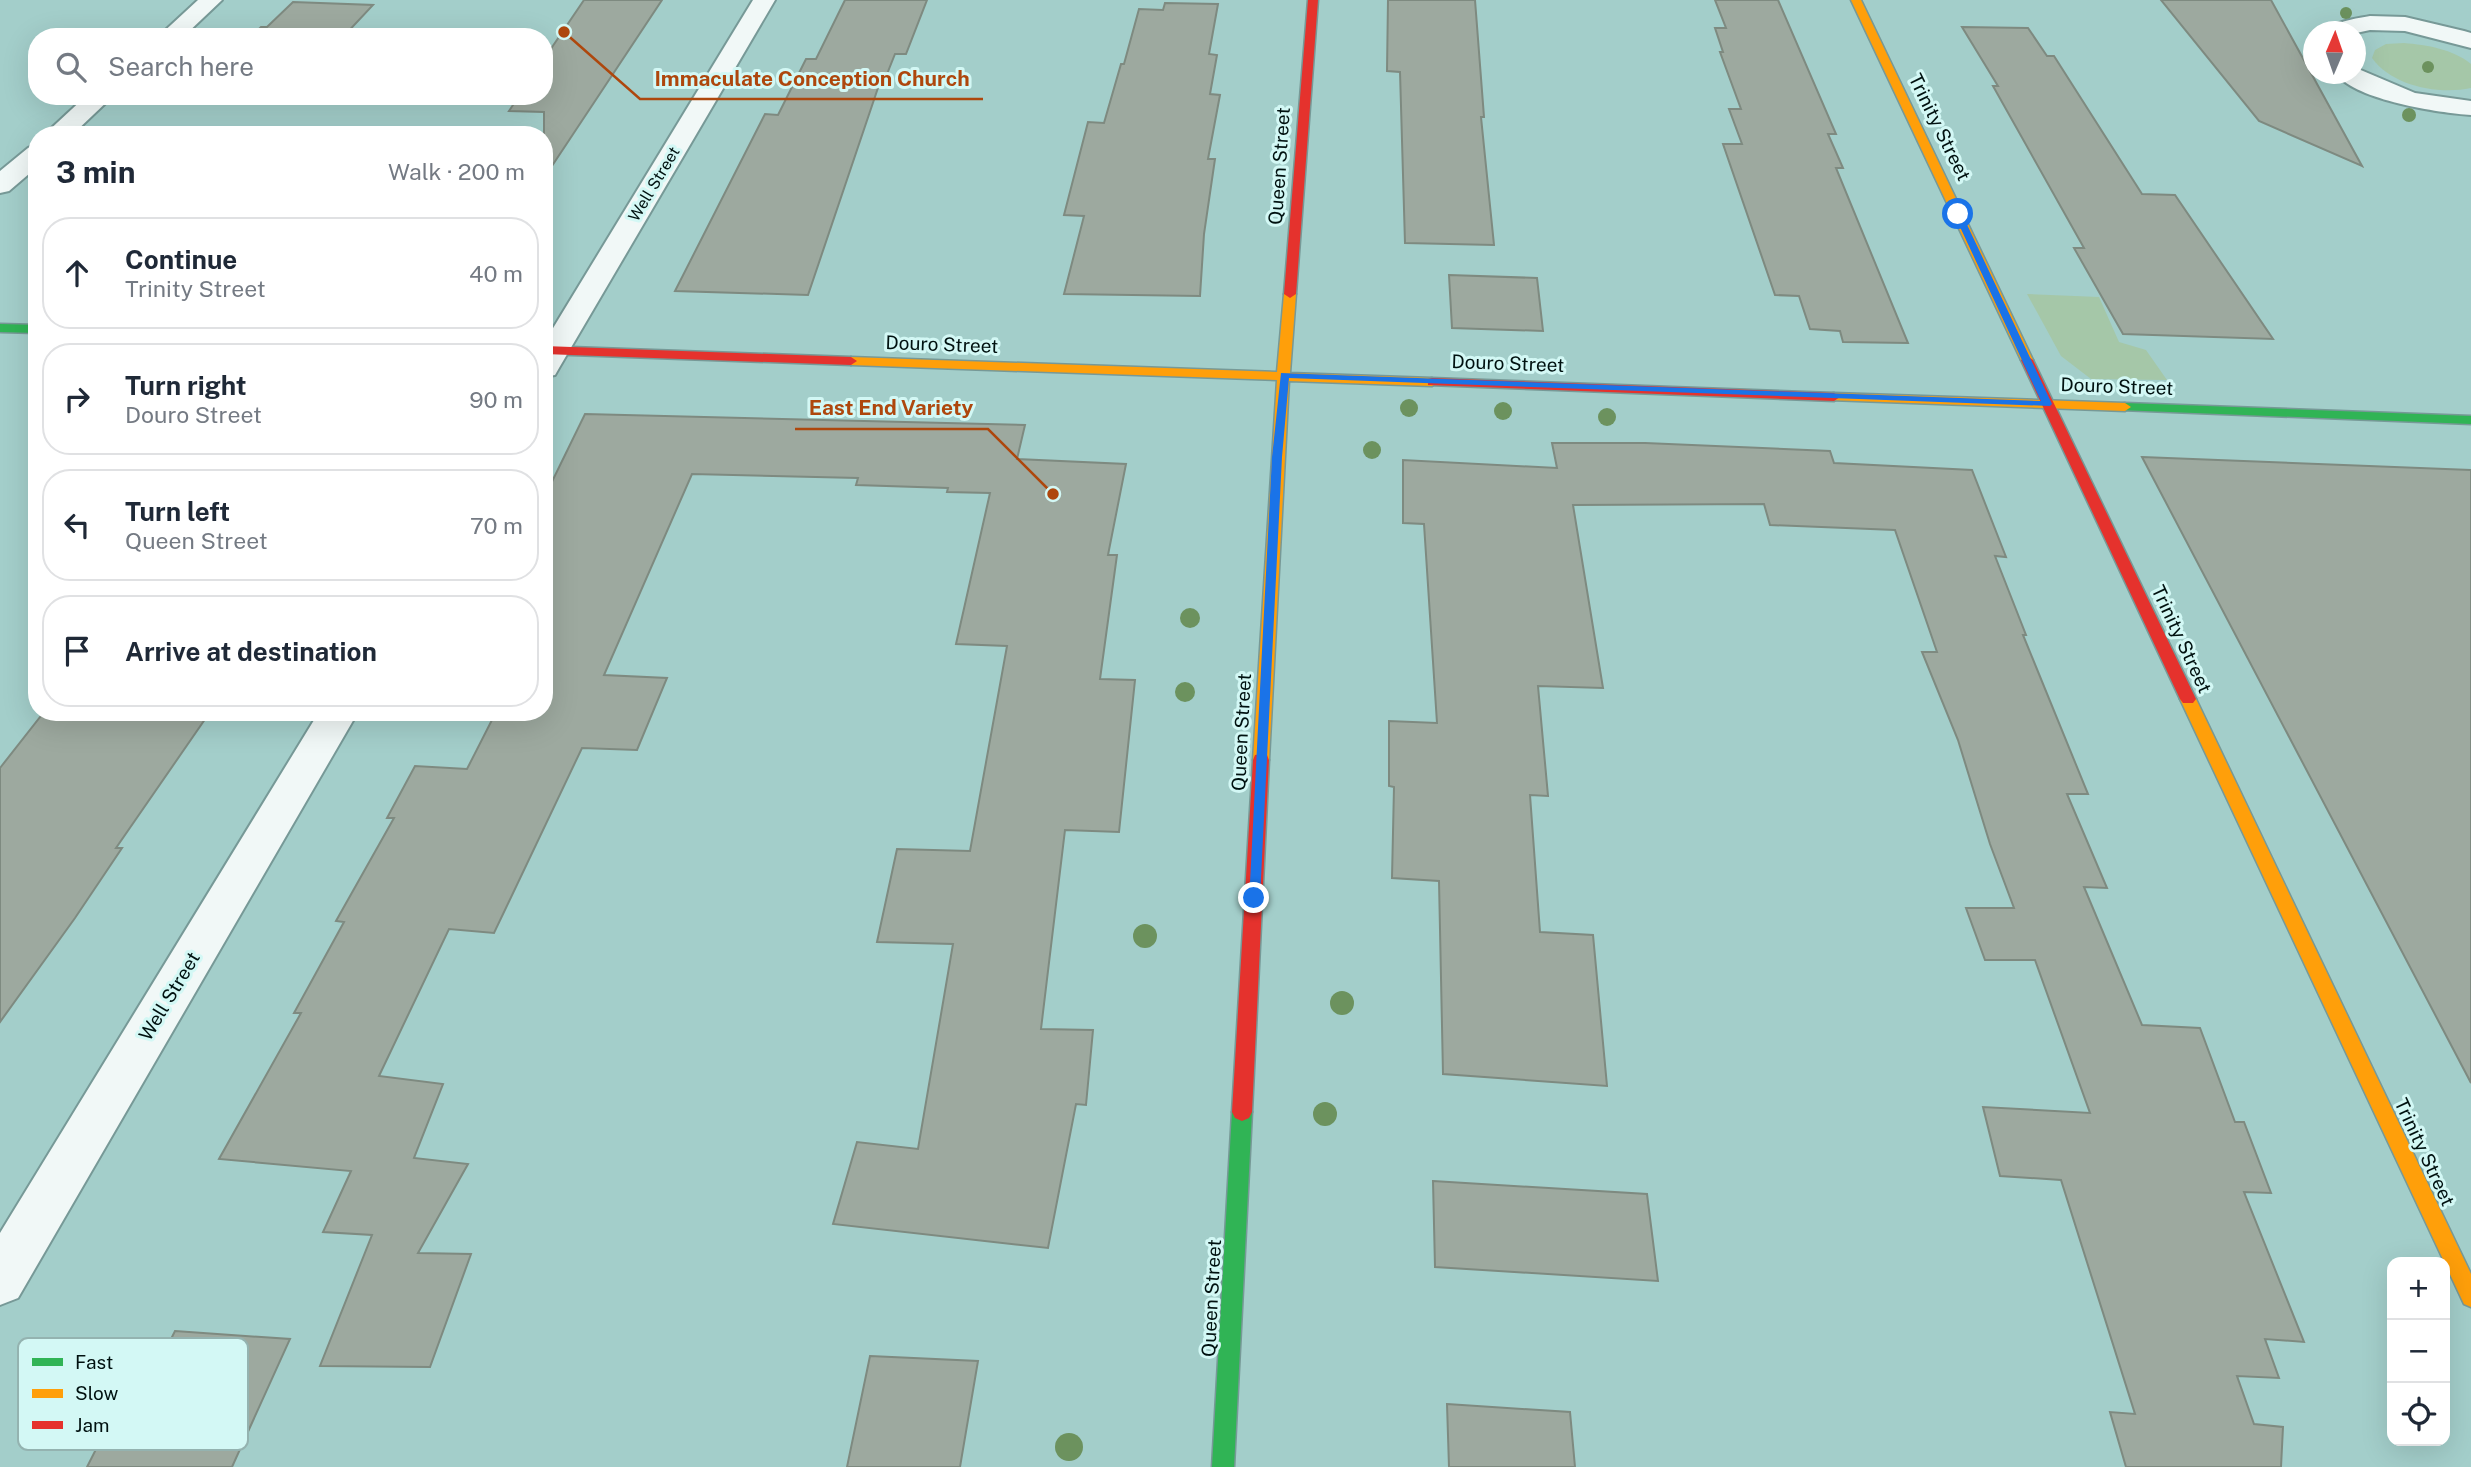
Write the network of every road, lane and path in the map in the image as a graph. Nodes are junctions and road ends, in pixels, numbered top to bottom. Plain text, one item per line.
1 (211, 0) edge
2 (764, 0) edge
3 (1313, 0) edge
4 (1856, 0) edge
5 (2424, 2) dead end
6 (2366, 25) edge
7 (179, 28) edge
8 (2431, 29) junction
9 (2471, 41) edge
10 (2366, 82) edge
11 (91, 105) edge
12 (2471, 108) edge
13 (67, 126) edge
14 (28, 161) edge
15 (0, 185) edge
16 (0, 328) edge
17 (28, 329) edge
18 (553, 348) edge
19 (553, 356) edge
20 (1284, 375) junction
21 (2047, 404) junction
22 (2471, 420) edge
23 (334, 721) edge
24 (0, 1280) edge
25 (2471, 1297) edge
26 (1223, 1467) edge

1 - 7 street
2 - 18 street, Well Street
3 - 20 street, Queen Street
4 - 21 street, Trinity Street
5 - 8 street
6 - 8 street
8 - 9 street
10 - 12 street
11 - 13 street
14 - 15 street
16 - 17 street
19 - 20 street, Douro Street
20 - 21 street, Douro Street
20 - 26 street, Queen Street
21 - 22 street, Douro Street
21 - 25 street, Trinity Street
23 - 24 street, Well Street

